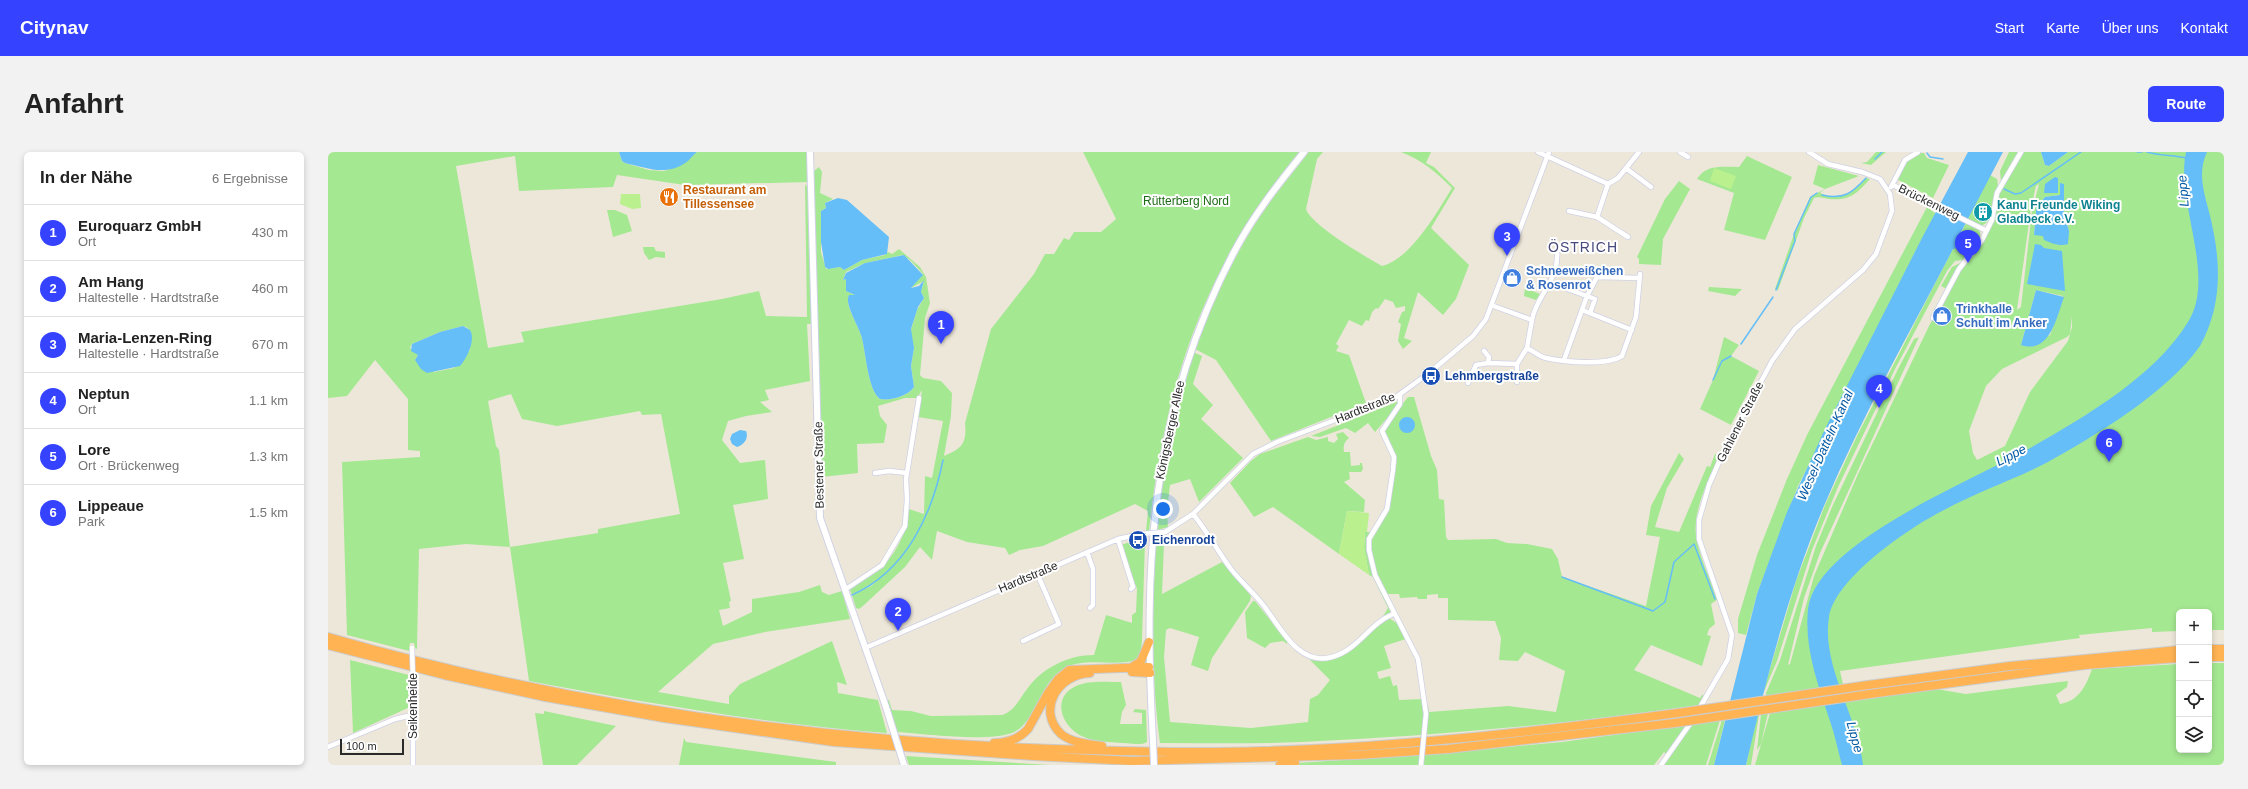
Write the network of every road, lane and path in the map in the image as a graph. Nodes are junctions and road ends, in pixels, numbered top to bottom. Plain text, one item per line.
1 (810, 152) edge
2 (1304, 152) edge
3 (1538, 152) edge
4 (1639, 152) edge
5 (1680, 152) edge
6 (1808, 152) edge
7 (1918, 152) edge
8 (2021, 152) edge
9 (1549, 154) edge
10 (1688, 157) dead end
11 (1627, 168) junction
12 (1608, 184) junction
13 (1893, 185) junction
14 (1651, 187) dead end
15 (1888, 189) junction
16 (1569, 211) dead end
17 (1596, 217) junction
18 (1986, 230) junction
19 (1628, 236) dead end
20 (1557, 250) dead end
21 (1551, 284) junction
22 (1587, 296) junction
23 (1491, 305) junction
24 (1582, 310) junction
25 (1590, 313) junction
26 (1933, 318) dead end
27 (1532, 320) junction
28 (1632, 330) junction
29 (1527, 348) junction
30 (1484, 351) dead end
31 (1564, 360) junction
32 (1488, 363) junction
33 (1517, 364) junction
34 (1517, 382) dead end
35 (1468, 383) dead end
36 (1400, 395) junction
37 (918, 398) dead end
38 (875, 473) dead end
39 (907, 473) junction
40 (1192, 514) junction
41 (1118, 539) junction
42 (1087, 552) junction
43 (1037, 573) junction
44 (1131, 589) dead end
45 (846, 590) junction
46 (1090, 608) dead end
47 (1393, 614) junction
48 (328, 637) edge
49 (1023, 641) dead end
50 (1149, 642) junction
51 (328, 645) edge
52 (412, 648) dead end
53 (865, 648) junction
54 (2212, 649) edge
55 (2224, 649) edge
56 (2176, 651) edge
57 (2150, 655) junction
58 (2212, 657) edge
59 (2224, 657) edge
60 (2176, 658) edge
61 (1131, 667) junction
62 (1150, 670) junction
63 (1869, 689) junction
64 (412, 715) junction
65 (940, 744) junction
66 (328, 747) edge
67 (1146, 752) junction
68 (1357, 755) junction
69 (1132, 761) junction
70 (413, 765) edge
71 (904, 765) edge
72 (1154, 765) edge
73 (1185, 765) edge
74 (1280, 765) edge
75 (1421, 765) edge
76 (1661, 765) edge

1 - 45 main road, Bestener Straße
2 - 50 main road, Königsberger Allee
3 - 9 street
4 - 11 street
5 - 10 street
6 - 15 street
7 - 13 street
8 - 18 street
9 - 12 street
9 - 23 street, Hardtstraße
11 - 12 street
11 - 14 street
12 - 17 street
13 - 15 street
13 - 18 street, Brückenweg
15 - 76 street, Gahlener Straße
16 - 17 street
17 - 19 street
18 - 26 street
20 - 21 street
21 - 22 street
21 - 27 street
22 - 24 street
22 - 25 street
22 - 28 street
23 - 27 street
23 - 36 street, Hardtstraße
24 - 25 street
24 - 31 street
25 - 28 street
27 - 29 street
28 - 31 street
29 - 31 street
29 - 33 street
30 - 32 street
32 - 33 street
32 - 35 street
33 - 34 street
36 - 40 street, Hardtstraße
36 - 47 street
37 - 39 street
38 - 39 street
39 - 45 street
40 - 41 street, Hardtstraße, bridge
40 - 47 street
41 - 42 street, Hardtstraße
41 - 44 street
42 - 43 street, Hardtstraße
42 - 46 street
43 - 49 street
43 - 53 street, Hardtstraße
45 - 53 main road, Bestener Straße
47 - 75 street, bridge
48 - 65 highway
50 - 61 highway
50 - 62 main road, Königsberger Allee
51 - 69 highway
52 - 64 street, Seikenheide, bridge
53 - 71 main road, Bestener Straße, bridge
54 - 55 highway
56 - 57 highway
57 - 60 highway
57 - 63 highway
58 - 59 highway
61 - 62 highway
61 - 65 highway
62 - 67 highway
62 - 72 main road, Königsberger Allee, bridge
63 - 67 highway, bridge
63 - 68 highway, bridge
64 - 66 street
64 - 70 street, Seikenheide
65 - 67 highway
68 - 69 highway
68 - 74 highway
69 - 73 highway

